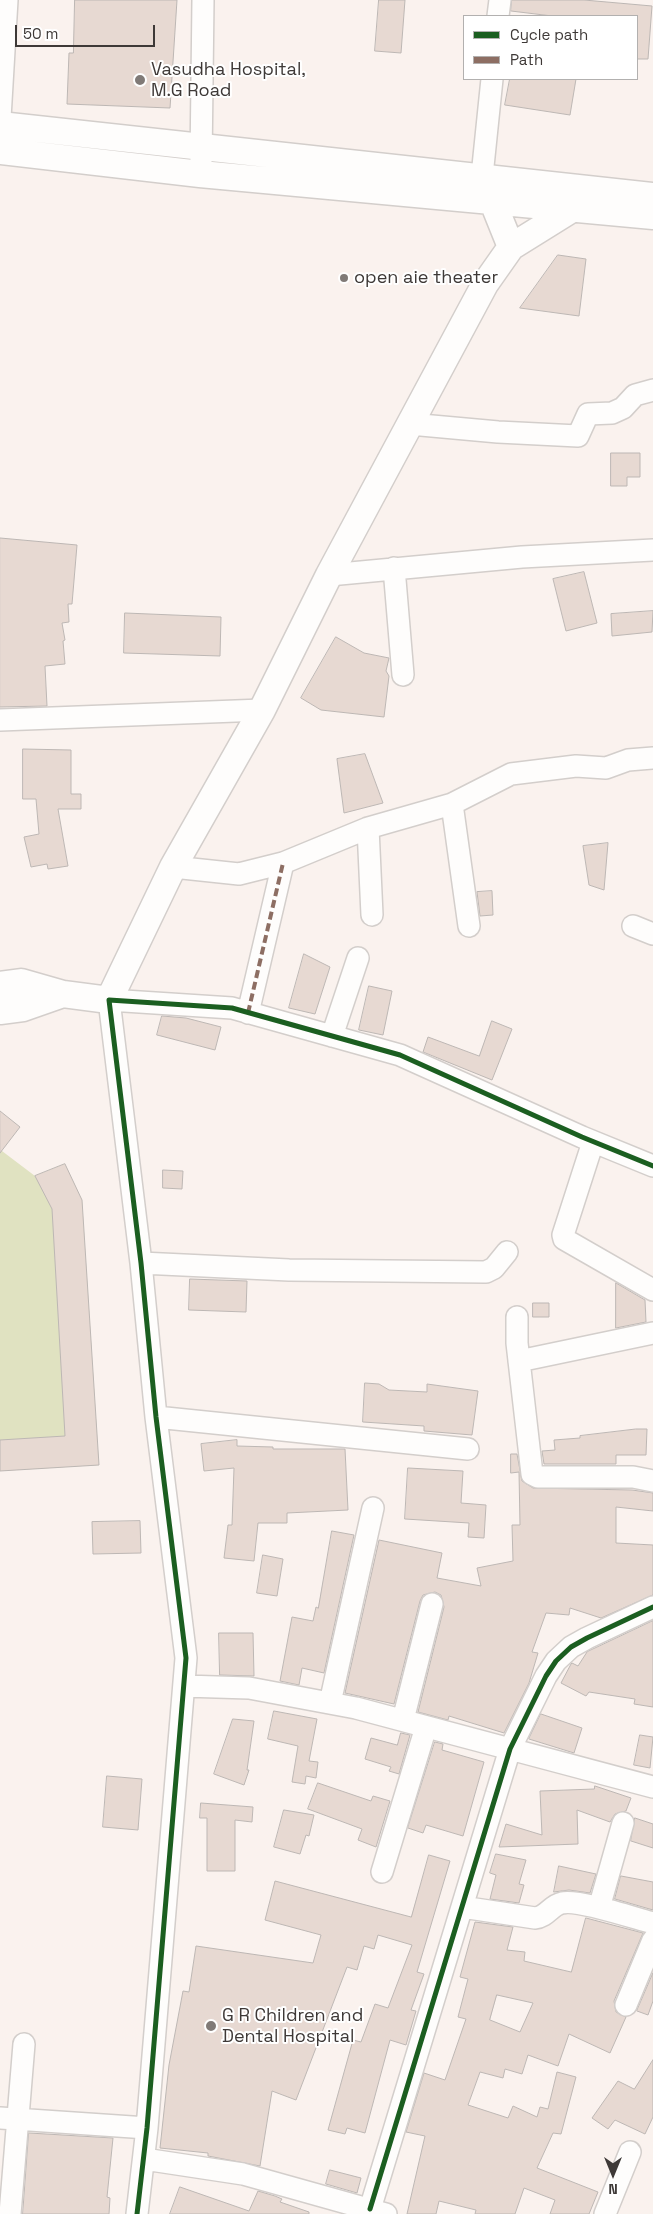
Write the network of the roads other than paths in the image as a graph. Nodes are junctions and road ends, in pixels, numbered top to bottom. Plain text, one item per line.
1 (7, 0) edge
2 (203, 0) edge
3 (500, 0) edge
4 (498, 15) edge
5 (492, 80) edge
6 (0, 118) edge
7 (0, 125) edge
8 (202, 148) junction
9 (0, 151) edge
10 (200, 174) junction
11 (482, 176) junction
12 (601, 190) junction
13 (653, 196) edge
14 (492, 200) junction
15 (575, 208) junction
16 (653, 216) edge
17 (511, 247) junction
18 (653, 390) edge
19 (410, 424) junction
20 (653, 550) edge
21 (394, 568) junction
22 (329, 575) junction
23 (403, 674) dead end
24 (262, 710) junction
25 (0, 720) edge
26 (653, 758) edge
27 (452, 804) junction
28 (368, 828) junction
29 (283, 863) junction
30 (173, 867) junction
31 (372, 915) dead end
32 (469, 926) dead end
33 (633, 926) dead end
34 (653, 934) edge
35 (358, 958) dead end
36 (0, 985) edge
37 (63, 994) junction
38 (109, 1000) junction
39 (0, 1011) edge
40 (248, 1013) junction
41 (332, 1036) junction
42 (594, 1142) junction
43 (653, 1166) edge
44 (507, 1252) dead end
45 (141, 1263) junction
46 (653, 1290) edge
47 (517, 1316) dead end
48 (653, 1333) edge
49 (518, 1361) junction
50 (156, 1417) junction
51 (468, 1449) dead end
52 (653, 1481) edge
53 (373, 1508) dead end
54 (432, 1604) dead end
55 (653, 1607) edge
56 (184, 1686) junction
57 (330, 1703) junction
58 (402, 1720) junction
59 (426, 1727) junction
60 (510, 1749) junction
61 (653, 1787) edge
62 (624, 1823) dead end
63 (382, 1872) dead end
64 (462, 1907) junction
65 (599, 1908) junction
66 (653, 1923) edge
67 (653, 1940) edge
68 (626, 2005) dead end
69 (24, 2044) dead end
70 (9, 2118) edge
71 (147, 2128) junction
72 (630, 2152) dead end
73 (144, 2159) junction
74 (378, 2211) edge
75 (10, 2214) edge
76 (137, 2214) edge
77 (604, 2214) edge

1 - 6 street
2 - 8 street
3 - 4 street
5 - 11 street
7 - 8 main road
8 - 10 street
8 - 11 main road
9 - 10 main road
10 - 14 main road
11 - 12 main road
11 - 14 main road
12 - 13 main road
12 - 15 main road
14 - 15 main road
14 - 17 main road
15 - 16 main road
15 - 17 main road
17 - 19 main road
18 - 19 street
19 - 22 main road
20 - 21 street
21 - 22 street
21 - 23 street
22 - 24 main road
24 - 25 street
24 - 30 main road
26 - 27 street
27 - 28 street
27 - 32 street
28 - 29 street
28 - 31 street
29 - 30 street
29 - 40 street
30 - 38 main road
33 - 34 street
35 - 41 street
36 - 37 main road
37 - 38 main road
37 - 39 main road
38 - 40 street
38 - 45 street
40 - 41 street
41 - 42 street
42 - 43 street
42 - 46 street
44 - 45 street
45 - 50 street
47 - 49 street
48 - 49 street
49 - 52 street
50 - 51 street
50 - 56 street
53 - 57 street
54 - 58 street
55 - 60 street
56 - 57 street
56 - 71 street
57 - 58 street
58 - 59 street
59 - 60 street
59 - 63 street
60 - 61 street
60 - 64 street
62 - 65 street
64 - 65 street
64 - 74 street
65 - 66 street
67 - 68 street
69 - 70 street
70 - 71 street
70 - 75 street
71 - 73 street
72 - 77 street
73 - 74 street
73 - 76 street

